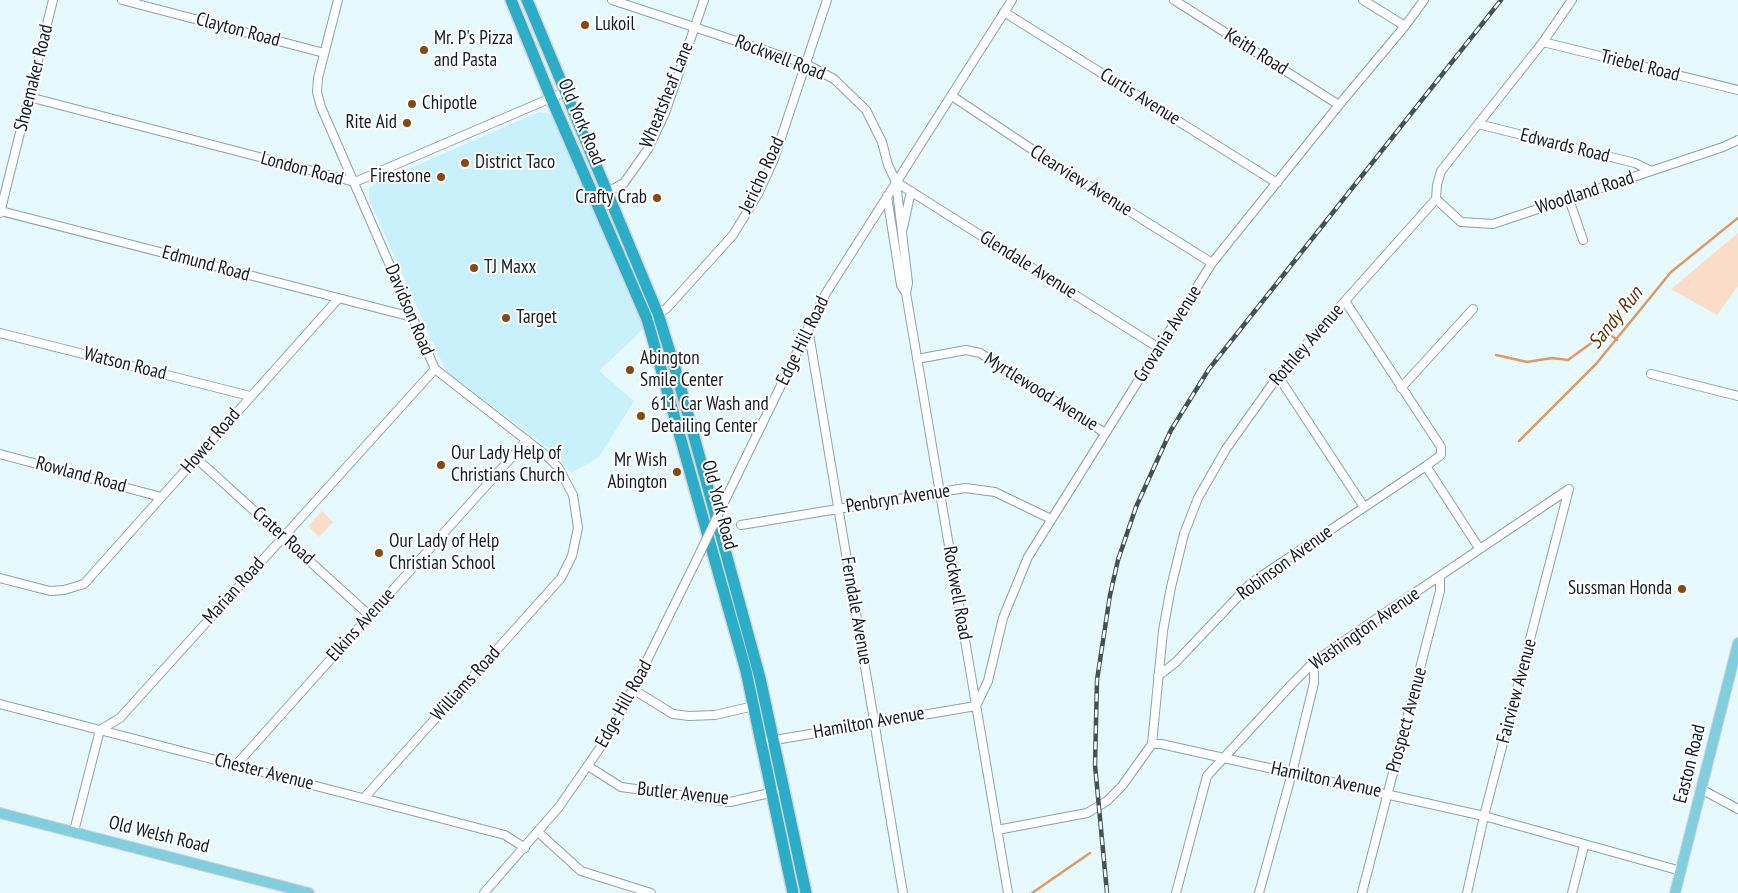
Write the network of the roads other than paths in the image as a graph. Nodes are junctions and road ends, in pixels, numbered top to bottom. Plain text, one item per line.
1 (53, 0) edge
2 (122, 0) edge
3 (338, 0) edge
4 (612, 0) edge
5 (704, 0) edge
6 (827, 0) edge
7 (1012, 0) edge
8 (1174, 0) edge
9 (1363, 0) edge
10 (1424, 0) edge
11 (1572, 0) edge
12 (528, 1) edge
13 (513, 4) edge
14 (1004, 12) junction
15 (1405, 26) junction
16 (694, 27) junction
17 (1543, 42) junction
18 (324, 53) junction
19 (806, 64) junction
20 (1738, 90) edge
21 (565, 92) junction
22 (952, 96) junction
23 (29, 97) junction
24 (551, 98) junction
25 (1339, 105) junction
26 (1478, 124) junction
27 (1738, 140) edge
28 (1650, 171) junction
29 (355, 182) junction
30 (896, 182) junction
31 (1277, 183) junction
32 (2, 189) edge
33 (911, 191) junction
34 (608, 194) junction
35 (887, 196) junction
36 (595, 199) junction
37 (1436, 199) junction
38 (1569, 199) junction
39 (0, 212) edge
40 (902, 237) junction
41 (1583, 240) dead end
42 (1212, 263) junction
43 (906, 293) junction
44 (338, 299) junction
45 (1345, 301) junction
46 (1473, 309) dead end
47 (412, 316) junction
48 (653, 316) junction
49 (808, 328) junction
50 (0, 333) edge
51 (1159, 348) junction
52 (917, 359) junction
53 (435, 369) junction
54 (1651, 374) dead end
55 (1278, 376) junction
56 (1401, 388) junction
57 (250, 396) junction
58 (1738, 396) edge
59 (1106, 433) junction
60 (527, 440) junction
61 (0, 454) edge
62 (196, 458) junction
63 (1426, 466) junction
64 (1569, 489) joint
65 (940, 493) junction
66 (161, 497) junction
67 (1364, 507) junction
68 (838, 509) junction
69 (1051, 518) junction
70 (741, 525) dead end
71 (283, 536) junction
72 (1479, 548) junction
73 (566, 570) joint
74 (1440, 576) junction
75 (0, 578) edge
76 (369, 615) junction
77 (1738, 644) edge
78 (1314, 662) junction
79 (1158, 676) junction
80 (634, 690) junction
81 (0, 704) edge
82 (754, 706) junction
83 (976, 706) junction
84 (876, 722) junction
85 (100, 730) junction
86 (768, 741) junction
87 (1152, 744) junction
88 (1224, 758) junction
89 (236, 765) junction
90 (588, 766) junction
91 (1292, 773) junction
92 (1701, 789) junction
93 (778, 791) junction
94 (1387, 793) junction
95 (365, 797) junction
96 (1738, 808) edge
97 (0, 813) edge
98 (1484, 816) junction
99 (997, 830) junction
100 (74, 831) junction
101 (538, 832) junction
102 (1584, 846) junction
103 (525, 848) junction
104 (1681, 871) junction
105 (309, 893) edge
106 (484, 893) edge
107 (650, 893) edge
108 (793, 893) edge
109 (806, 893) edge
110 (903, 893) edge
111 (1008, 893) edge
112 (1176, 893) edge
113 (1259, 893) edge
114 (1362, 893) edge
115 (1467, 893) edge
116 (1572, 893) edge
117 (1676, 893) edge

1 - 23 street, Shoemaker Road
2 - 18 street, Clayton Road
3 - 18 street, Davidson Road
4 - 16 street, Rockwell Road
5 - 16 street, Wheatsheaf Lane
6 - 19 street, Jericho Road
7 - 14 street, Edge Hill Road
8 - 25 street, Keith Road
9 - 15 street
10 - 15 street, Grovania Avenue
11 - 17 street
12 - 13 street
12 - 21 highway, Old York Road
13 - 24 highway, Old York Road
14 - 22 street, Edge Hill Road
14 - 31 street, Curtis Avenue
15 - 25 street, Grovania Avenue
16 - 19 street, Rockwell Road
16 - 34 street, Wheatsheaf Lane
17 - 20 street, Triebel Road
17 - 26 street
18 - 29 street, Davidson Road
19 - 30 street, Rockwell Road
19 - 48 street, Jericho Road
21 - 24 street, London Road
21 - 34 highway, Old York Road
22 - 30 street, Edge Hill Road
22 - 42 street, Clearview Avenue
23 - 29 street, London Road
23 - 32 street, Shoemaker Road
24 - 29 street, London Road
24 - 36 highway, Old York Road
25 - 31 street, Grovania Avenue
26 - 28 street, Edwards Road
26 - 37 street
27 - 28 street, Woodland Road
28 - 38 street, Woodland Road
29 - 47 street, Davidson Road
30 - 33 street, Glendale Avenue
30 - 35 street, Edge Hill Road
30 - 40 street, Rockwell Road
31 - 42 street, Grovania Avenue
32 - 39 street, Shoemaker Road
33 - 40 street, Rockwell Road
33 - 51 street, Glendale Avenue
34 - 36 street, Wheatsheaf Lane
34 - 48 highway, Old York Road
35 - 43 street, Rockwell Road
35 - 49 street, Edge Hill Road
36 - 48 highway, Old York Road
37 - 38 street, Woodland Road
37 - 45 street, Rothley Avenue
38 - 41 street
39 - 44 street, Edmund Road
40 - 43 street, Rockwell Road
42 - 51 street, Grovania Avenue
43 - 52 street, Rockwell Road
44 - 47 street, Edmund Road
44 - 57 street, Hower Road
45 - 55 street, Rothley Avenue
45 - 56 street
46 - 56 street
47 - 53 street, Davidson Road
48 - 82 highway, Old York Road
48 - 86 highway, Old York Road
49 - 68 street, Ferndale Avenue
49 - 80 street, Edge Hill Road, bridge
50 - 57 street, Watson Road
51 - 59 street, Grovania Avenue
52 - 59 street, Myrtlewood Avenue
52 - 65 street, Rockwell Road
53 - 60 street, Davidson Road
53 - 71 street, Marian Road
54 - 58 street
55 - 67 street
55 - 79 street, Rothley Avenue
56 - 63 street
57 - 62 street, Hower Road
59 - 69 street, Grovania Avenue
60 - 73 street, Davidson Road
60 - 76 street, Elkins Avenue
61 - 66 street, Rowland Road
62 - 66 street, Hower Road
62 - 71 street, Crater Road
63 - 67 street, Robinson Avenue
63 - 72 street
64 - 72 street, Washington Avenue
64 - 98 street, Fairview Avenue
65 - 68 street, Penbryn Avenue
65 - 69 street, Penbryn Avenue
65 - 83 street, Rockwell Road
66 - 75 street, Hower Road
67 - 79 street, Robinson Avenue
68 - 70 street, Penbryn Avenue
68 - 84 street, Ferndale Avenue
69 - 83 street, Grovania Avenue
71 - 76 street, Crater Road
71 - 85 street, Marian Road
72 - 74 street, Washington Avenue
73 - 95 street, Williams Road
74 - 78 street, Washington Avenue
74 - 94 street, Prospect Avenue
76 - 89 street, Elkins Avenue
77 - 92 main road, Easton Road
78 - 88 street, Washington Avenue
78 - 91 street
79 - 87 street, Rothley Avenue
80 - 82 street
80 - 90 street, Edge Hill Road
81 - 85 street, Chester Avenue
82 - 86 highway, Old York Road
83 - 84 street, Hamilton Avenue
83 - 99 street, Rockwell Road
84 - 86 street, Hamilton Avenue
84 - 110 street, Ferndale Avenue
85 - 89 street, Chester Avenue
85 - 100 street
86 - 93 highway, Old York Road
87 - 88 street, Hamilton Avenue
87 - 99 street
88 - 91 street, Hamilton Avenue
88 - 112 street, Washington Avenue
89 - 95 street, Chester Avenue
90 - 93 street, Butler Avenue
90 - 101 street, Edge Hill Road
91 - 94 street, Hamilton Avenue
91 - 113 street
92 - 96 street
92 - 104 main road, Easton Road
93 - 108 highway, Old York Road
93 - 109 highway, Old York Road
94 - 98 street, Hamilton Avenue
94 - 114 street, Prospect Avenue
95 - 103 street, Chester Avenue
97 - 100 main road, Old Welsh Road
98 - 102 street, Hamilton Avenue
98 - 115 street, Fairview Avenue
99 - 111 street, Rockwell Road
100 - 105 main road, Old Welsh Road
101 - 103 street, Edge Hill Road
101 - 107 street
102 - 104 street, Hamilton Avenue
102 - 116 street
103 - 106 street, Edge Hill Road
104 - 117 main road, Easton Road

